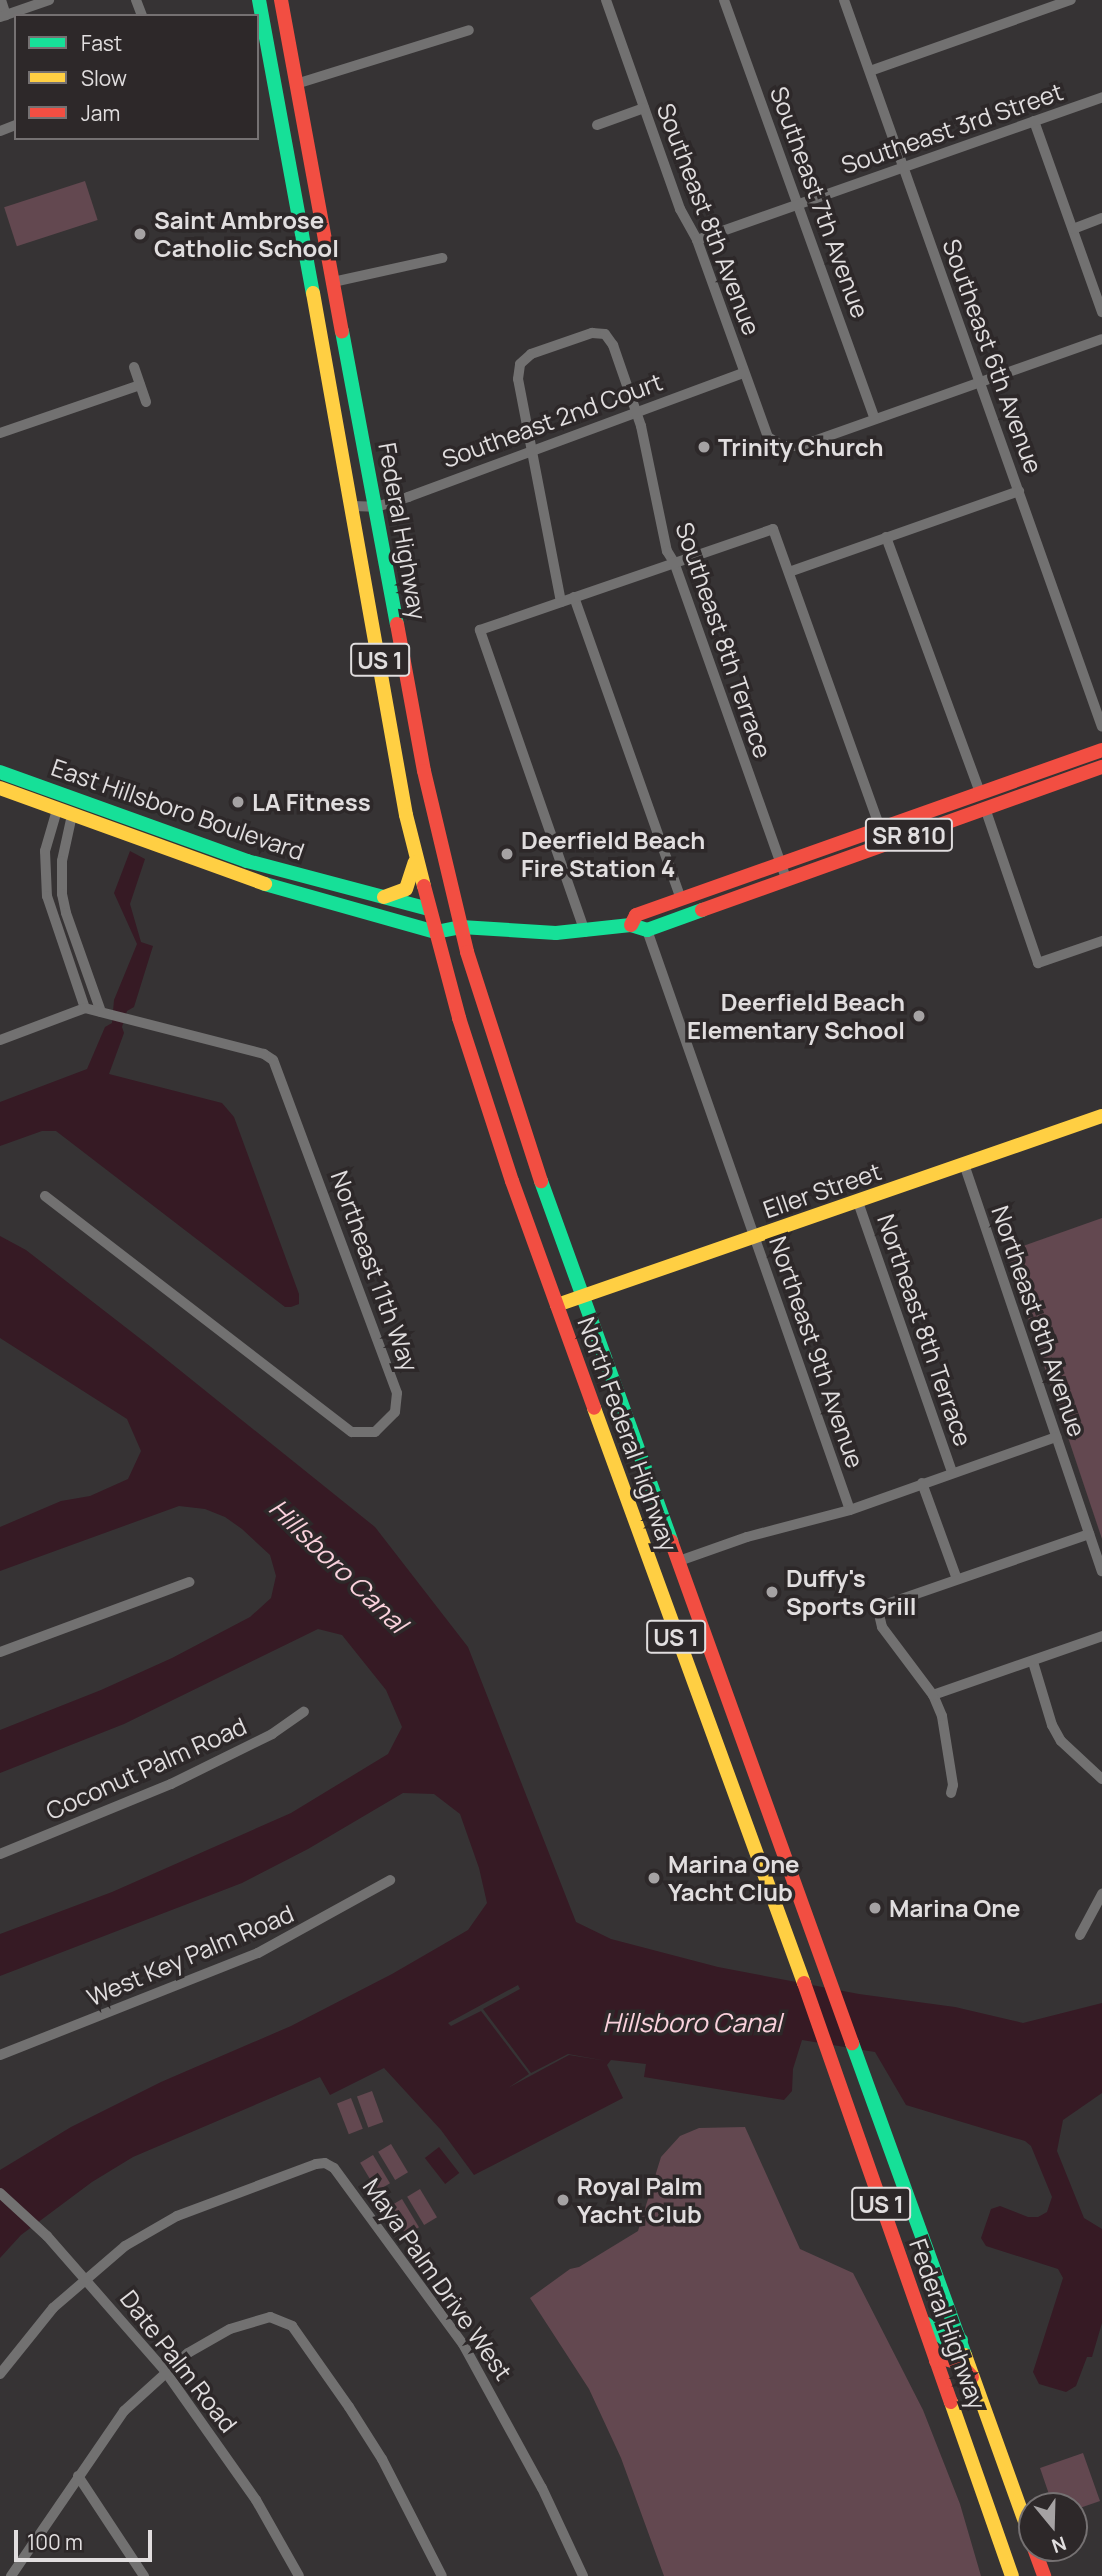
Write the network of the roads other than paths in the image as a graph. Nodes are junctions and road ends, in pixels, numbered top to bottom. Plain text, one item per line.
1 (1, 0) edge
2 (49, 0) edge
3 (260, 0) edge
4 (281, 0) edge
5 (606, 0) edge
6 (724, 0) edge
7 (844, 0) edge
8 (1071, 0) edge
9 (3, 16) edge
10 (285, 23) junction
11 (470, 30) dead end
12 (261, 36) edge
13 (870, 72) junction
14 (295, 77) junction
15 (1102, 97) edge
16 (644, 108) junction
17 (1034, 121) junction
18 (597, 125) dead end
19 (904, 167) junction
20 (799, 204) junction
21 (1102, 218) edge
22 (1073, 229) junction
23 (697, 240) junction
24 (307, 257) junction
25 (442, 258) dead end
26 (333, 282) junction
27 (312, 288) junction
28 (1102, 312) edge
29 (341, 320) junction
30 (1102, 339) edge
31 (134, 367) dead end
32 (744, 373) junction
33 (980, 382) junction
34 (140, 385) junction
35 (146, 402) dead end
36 (636, 411) junction
37 (875, 419) junction
38 (0, 433) edge
39 (533, 450) junction
40 (1019, 491) junction
41 (352, 506) junction
42 (376, 507) junction
43 (355, 523) junction
44 (886, 537) junction
45 (674, 562) junction
46 (789, 572) junction
47 (574, 597) junction
48 (561, 602) junction
49 (1102, 727) edge
50 (1102, 750) edge
51 (1102, 767) edge
52 (0, 772) edge
53 (0, 788) edge
54 (980, 793) junction
55 (946, 805) junction
56 (98, 807) junction
57 (985, 808) junction
58 (57, 810) junction
59 (72, 815) junction
60 (933, 827) junction
61 (880, 828) junction
62 (415, 859) junction
63 (247, 861) junction
64 (781, 863) junction
65 (213, 867) junction
66 (280, 870) junction
67 (44, 875) junction
68 (61, 877) junction
69 (241, 877) junction
70 (786, 878) junction
71 (384, 897) junction
72 (681, 899) junction
73 (429, 909) junction
74 (631, 925) junction
75 (461, 927) junction
76 (647, 930) junction
77 (436, 932) junction
78 (584, 932) junction
79 (74, 935) junction
80 (61, 940) junction
81 (1102, 941) edge
82 (85, 1008) junction
83 (106, 1014) junction
84 (0, 1040) edge
85 (514, 1105) joint
86 (1102, 1116) edge
87 (964, 1164) junction
88 (45, 1196) dead end
89 (858, 1202) junction
90 (755, 1237) junction
91 (583, 1297) junction
92 (557, 1305) junction
93 (1056, 1437) junction
94 (952, 1472) junction
95 (922, 1483) junction
96 (623, 1488) junction
97 (660, 1509) junction
98 (850, 1510) junction
99 (1089, 1534) junction
100 (678, 1561) junction
101 (1102, 1572) edge
102 (957, 1579) junction
103 (189, 1582) dead end
104 (1102, 1636) edge
105 (0, 1651) edge
106 (681, 1651) junction
107 (1033, 1662) junction
108 (720, 1675) junction
109 (933, 1695) junction
110 (698, 1697) junction
111 (304, 1712) dead end
112 (736, 1720) junction
113 (1102, 1779) edge
114 (951, 1793) dead end
115 (0, 1854) edge
116 (390, 1880) dead end
117 (1102, 1894) edge
118 (1080, 1935) dead end
119 (798, 1969) joint
120 (828, 1974) joint
121 (0, 2055) edge
122 (0, 2193) edge
123 (86, 2278) junction
124 (921, 2318) junction
125 (961, 2340) junction
126 (936, 2361) junction
127 (165, 2371) junction
128 (0, 2374) edge
129 (976, 2382) junction
130 (78, 2476) junction
131 (1018, 2501) edge
132 (11, 2576) edge
133 (144, 2576) edge
134 (299, 2576) edge
135 (442, 2576) edge
136 (583, 2576) edge
137 (1012, 2576) edge

1 - 9 street
2 - 9 street
3 - 10 main road
3 - 12 main road, Federal Highway / US 1
4 - 10 main road, Federal Highway / US 1
5 - 16 street, Southeast 8th Avenue
6 - 20 street, Southeast 7th Avenue
7 - 13 street, Southeast 6th Avenue
8 - 13 street
10 - 14 main road, Federal Highway / US 1
11 - 14 street
12 - 14 main road
12 - 24 main road, Federal Highway / US 1
13 - 19 street, Southeast 6th Avenue
14 - 26 main road, Federal Highway / US 1
15 - 17 street, Southeast 3rd Street
16 - 18 street
16 - 23 street, Southeast 8th Avenue
17 - 19 street, Southeast 3rd Street
17 - 22 street
19 - 20 street, Southeast 3rd Street
19 - 33 street, Southeast 6th Avenue
20 - 23 street, Southeast 3rd Street
20 - 37 street, Southeast 7th Avenue
21 - 22 street
22 - 28 street
23 - 32 street, Southeast 8th Avenue
24 - 26 main road
24 - 27 main road, Federal Highway / US 1
25 - 26 street
26 - 29 main road, Federal Highway / US 1
27 - 29 main road
27 - 41 main road, Federal Highway / US 1
29 - 42 main road, Federal Highway / US 1
30 - 33 street
31 - 34 street
32 - 36 street, Southeast 2nd Court
32 - 37 street, Southeast 8th Avenue
33 - 37 street
33 - 40 street, Southeast 6th Avenue
34 - 35 street
34 - 38 street
36 - 39 street, Southeast 2nd Court
36 - 39 street, Southeast 8th Terrace
36 - 45 street, Southeast 8th Terrace
39 - 42 street, Southeast 2nd Court
39 - 48 street
40 - 44 street
40 - 49 street, Southeast 6th Avenue
41 - 42 street
41 - 43 main road, Federal Highway / US 1
42 - 43 street
42 - 75 main road, Federal Highway / US 1
43 - 62 main road, Federal Highway / US 1
44 - 46 street
44 - 54 street
45 - 46 street
45 - 47 street
45 - 64 street, Southeast 8th Terrace
46 - 61 street
47 - 48 street
47 - 72 street
48 - 78 street
50 - 54 main road, East Hillsboro Boulevard / SR 810
51 - 57 main road, SR 810
52 - 56 main road, East Hillsboro Boulevard / SR 810
53 - 58 main road, East Hillsboro Boulevard / SR 810
54 - 55 main road, East Hillsboro Boulevard / SR 810
55 - 60 main road
55 - 61 main road, East Hillsboro Boulevard / SR 810
56 - 58 main road
56 - 63 main road, East Hillsboro Boulevard / SR 810
57 - 60 main road, SR 810
57 - 81 street
58 - 59 main road, East Hillsboro Boulevard / SR 810
58 - 67 street
59 - 65 main road, East Hillsboro Boulevard / SR 810
59 - 68 street
60 - 70 main road, SR 810
61 - 64 main road, East Hillsboro Boulevard / SR 810
62 - 71 main road
62 - 73 main road, Federal Highway / US 1
63 - 65 main road
63 - 66 main road, East Hillsboro Boulevard / SR 810
64 - 70 street, Southeast 8th Terrace
64 - 72 main road, East Hillsboro Boulevard / SR 810
65 - 69 main road, East Hillsboro Boulevard / SR 810
66 - 69 main road
66 - 71 main road, East Hillsboro Boulevard / SR 810
67 - 68 street
67 - 80 street
68 - 79 street
69 - 77 main road, East Hillsboro Boulevard / SR 810
70 - 76 main road, SR 810
71 - 73 main road, East Hillsboro Boulevard / SR 810
72 - 74 main road, East Hillsboro Boulevard / SR 810
73 - 75 main road, East Hillsboro Boulevard / SR 810
73 - 77 main road, North Federal Highway / US 1
74 - 76 main road, East Hillsboro Boulevard / SR 810
74 - 78 main road, East Hillsboro Boulevard / SR 810
75 - 77 main road, East Hillsboro Boulevard / SR 810
75 - 78 main road, East Hillsboro Boulevard / SR 810
75 - 85 main road, Federal Highway / US 1
76 - 90 street, Northeast 9th Avenue
77 - 92 main road, North Federal Highway / US 1
79 - 80 street
79 - 83 street
80 - 82 street
82 - 83 street, Northeast 11th Way
82 - 84 street
83 - 88 street, Northeast 11th Way
85 - 91 main road, North Federal Highway / US 1
86 - 87 main road, Eller Street
87 - 89 main road, Eller Street
87 - 93 street, Northeast 8th Avenue
89 - 90 main road, Eller Street
89 - 94 street, Northeast 8th Terrace
90 - 91 main road, Eller Street
90 - 98 street, Northeast 9th Avenue
91 - 92 main road, Eller Street
91 - 97 main road, North Federal Highway / US 1
92 - 96 main road, North Federal Highway / US 1
93 - 94 street
93 - 99 street, Northeast 8th Avenue
94 - 95 street
95 - 98 street
95 - 102 street
96 - 97 main road
96 - 106 main road, North Federal Highway / US 1
97 - 100 main road, North Federal Highway / US 1
98 - 100 street
99 - 101 street, Northeast 8th Avenue
99 - 102 street
100 - 108 main road, North Federal Highway / US 1
102 - 109 street
103 - 105 street
104 - 107 street
106 - 108 main road
106 - 110 main road, North Federal Highway / US 1
107 - 109 street
107 - 113 street
108 - 112 main road, North Federal Highway / US 1
109 - 114 street
110 - 112 main road
110 - 119 main road, North Federal Highway / US 1
111 - 115 street, Coconut Palm Road
112 - 120 main road, North Federal Highway / US 1
116 - 121 street, West Key Palm Road
117 - 118 street
119 - 124 main road, Federal Highway / US 1
120 - 125 main road, Federal Highway / US 1
122 - 123 street, Date Palm Road
123 - 127 street, Date Palm Road
123 - 128 street
123 - 136 street, Maya Palm Drive West
124 - 125 main road
124 - 126 main road, Federal Highway / US 1
125 - 129 main road, Federal Highway / US 1
126 - 129 main road
126 - 137 main road, Federal Highway / US 1
127 - 130 street
127 - 134 street, Date Palm Road
127 - 135 street
129 - 131 main road, Federal Highway / US 1
130 - 132 street
130 - 133 street

